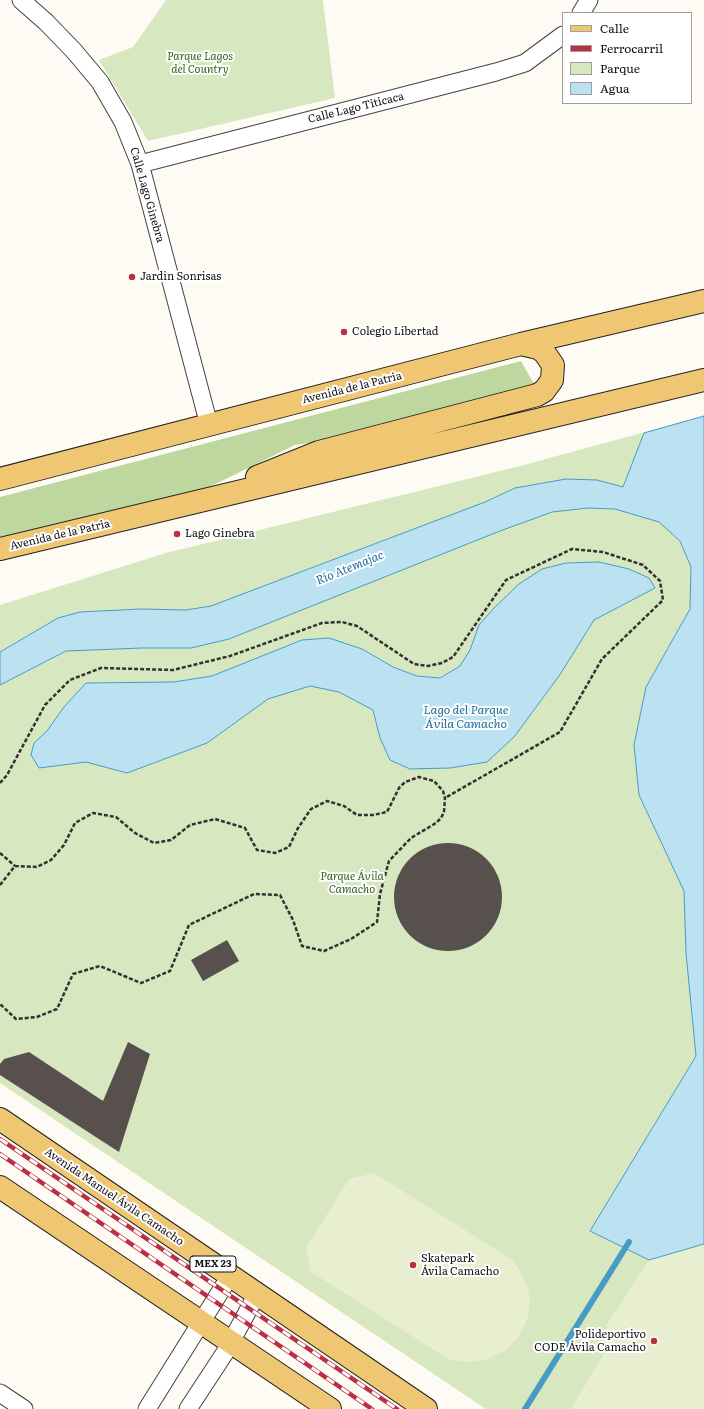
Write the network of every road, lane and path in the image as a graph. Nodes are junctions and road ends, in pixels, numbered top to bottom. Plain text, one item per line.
1 (21, 0) edge
2 (589, 0) edge
3 (582, 12) edge
4 (562, 36) edge
5 (140, 164) junction
6 (704, 301) edge
7 (521, 344) junction
8 (704, 380) edge
9 (209, 425) junction
10 (0, 479) edge
11 (191, 504) junction
12 (26, 543) junction
13 (0, 549) edge
14 (0, 556) edge
15 (0, 783) edge
16 (445, 798) junction
17 (0, 853) edge
18 (14, 866) junction
19 (0, 886) edge
20 (0, 1004) edge
21 (0, 1120) edge
22 (0, 1187) edge
23 (230, 1276) junction
24 (257, 1294) junction
25 (200, 1321) junction
26 (231, 1342) junction
27 (0, 1393) edge
28 (24, 1409) edge
29 (147, 1409) edge
30 (188, 1409) edge
31 (330, 1409) edge
32 (426, 1409) edge

1 - 5 street, Calle Lago Ginebra
2 - 3 street
4 - 5 street, Calle Lago Titicaca
5 - 9 street, Calle Lago Ginebra
6 - 7 main road, Avenida de la Patria
7 - 9 main road, Avenida de la Patria
7 - 11 main road
8 - 11 main road, Avenida de la Patria
9 - 10 main road, Avenida de la Patria
11 - 12 main road, Avenida de la Patria
12 - 13 main road, Avenida de la Patria
12 - 14 main road
15 - 16 path
16 - 18 path
16 - 20 path
17 - 18 path
18 - 19 path
21 - 23 main road, Avenida Manuel Ávila Camacho / MEX 23
22 - 25 main road
23 - 24 main road, Avenida Manuel Ávila Camacho / MEX 23
23 - 25 street
24 - 26 street
24 - 32 main road, Avenida Manuel Ávila Camacho / MEX 23
25 - 26 main road
25 - 29 street
26 - 30 street
26 - 31 main road
27 - 28 street

